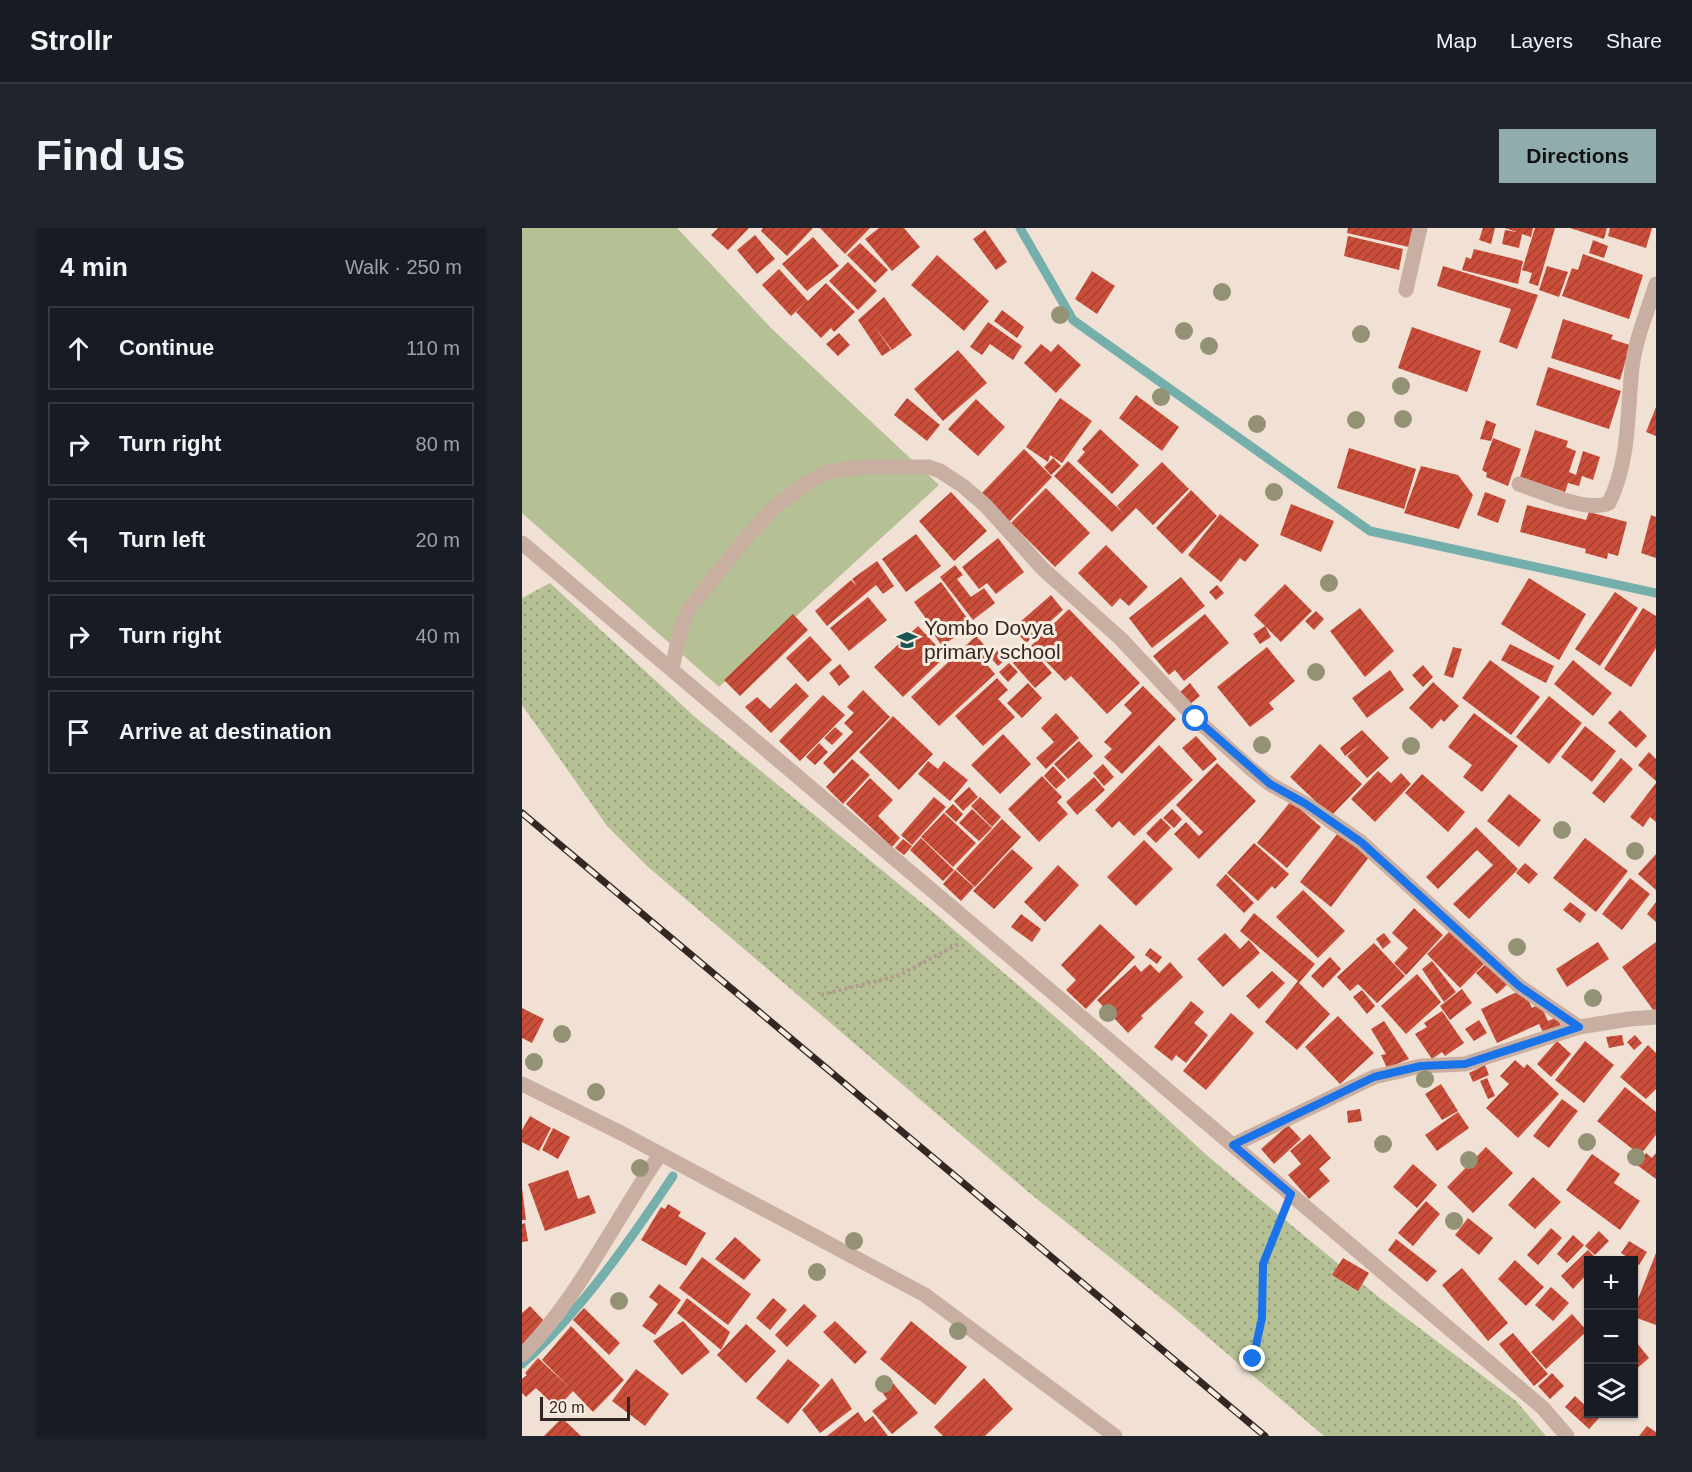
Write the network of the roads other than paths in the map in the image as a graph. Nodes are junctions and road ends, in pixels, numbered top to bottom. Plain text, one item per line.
1 (1420, 228) edge
2 (1656, 284) edge
3 (1406, 290) dead end
4 (1519, 484) dead end
5 (522, 543) edge
6 (672, 669) junction
7 (1656, 1017) edge
8 (1579, 1027) junction
9 (522, 1084) edge
10 (1233, 1145) junction
11 (659, 1156) junction
12 (522, 1355) edge
13 (1115, 1436) edge
14 (1568, 1436) edge

1 - 3 street
2 - 4 street
5 - 6 street
6 - 8 street
6 - 10 street
7 - 8 street
8 - 10 street
9 - 11 street
10 - 14 street
11 - 12 street
11 - 13 street

